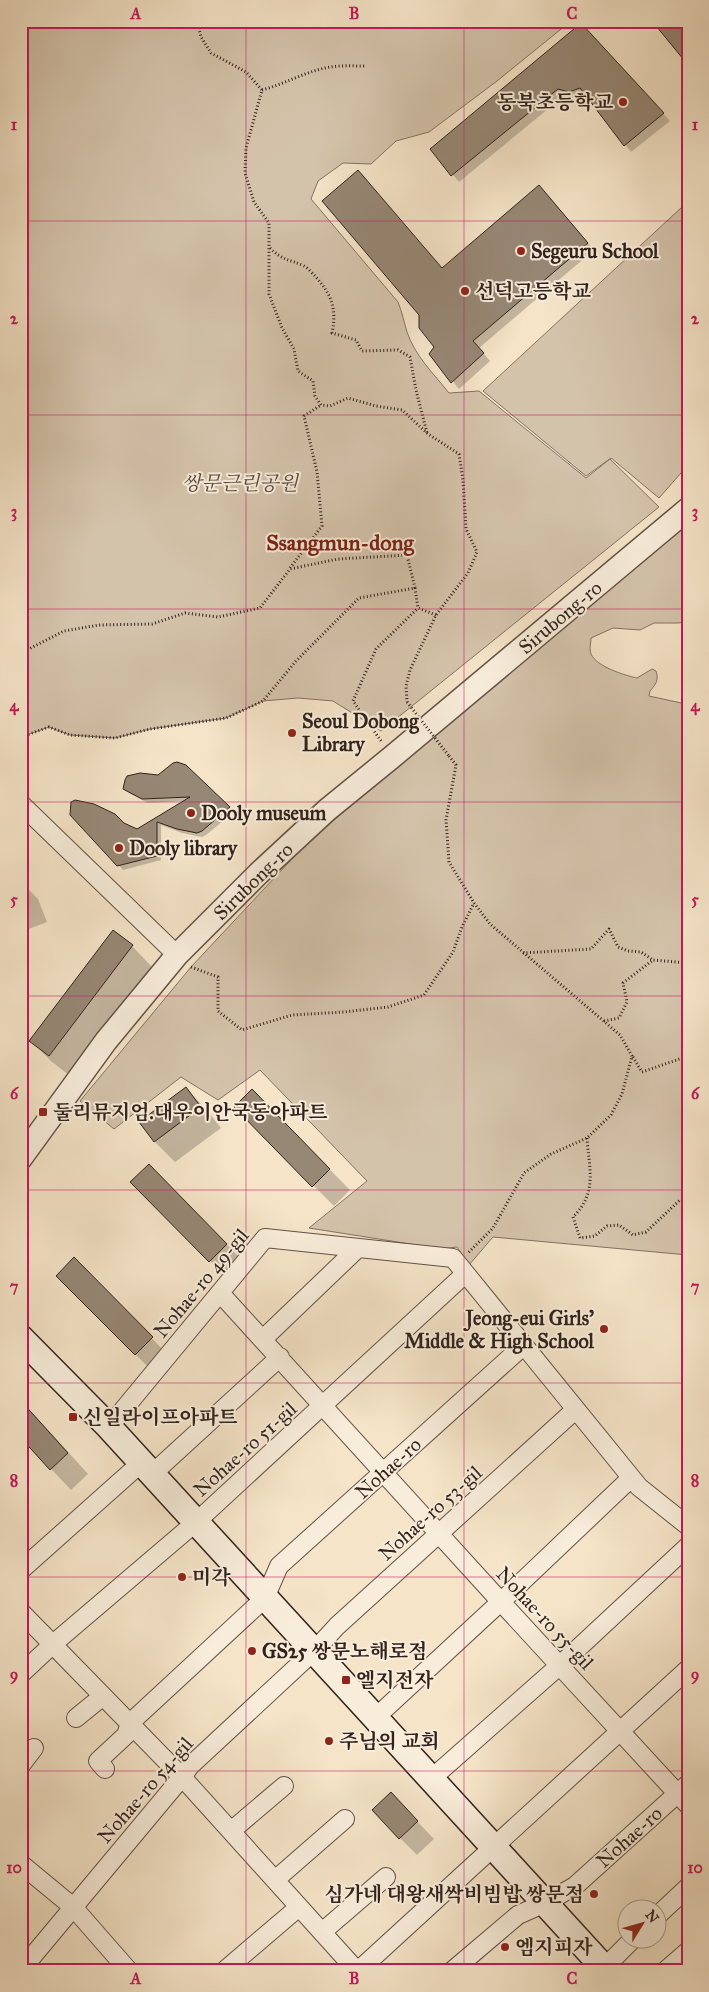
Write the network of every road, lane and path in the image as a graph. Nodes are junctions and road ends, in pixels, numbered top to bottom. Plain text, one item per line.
1 (197, 21) edge
2 (365, 66) dead end
3 (262, 90) junction
4 (269, 248) junction
5 (321, 405) junction
6 (428, 434) junction
7 (688, 509) edge
8 (290, 569) junction
9 (415, 588) junction
10 (418, 608) junction
11 (436, 615) junction
12 (21, 653) edge
13 (21, 737) edge
14 (392, 757) junction
15 (21, 804) edge
16 (474, 903) junction
17 (523, 953) junction
18 (652, 960) junction
19 (184, 961) junction
20 (688, 963) edge
21 (604, 1021) junction
22 (632, 1056) junction
23 (688, 1056) edge
24 (587, 1138) junction
25 (21, 1158) edge
26 (688, 1200) edge
27 (358, 1248) junction
28 (461, 1269) junction
29 (220, 1293) junction
30 (21, 1338) edge
31 (264, 1340) junction
32 (524, 1346) junction
33 (280, 1358) junction
34 (324, 1405) junction
35 (575, 1410) junction
36 (109, 1427) junction
37 (146, 1469) junction
38 (384, 1472) junction
39 (631, 1478) junction
40 (195, 1523) junction
41 (688, 1526) edge
42 (439, 1533) junction
43 (688, 1546) edge
44 (21, 1570) edge
45 (265, 1598) junction
46 (501, 1602) junction
47 (21, 1612) edge
48 (53, 1644) junction
49 (315, 1650) junction
50 (559, 1666) junction
51 (688, 1670) edge
52 (21, 1674) edge
53 (104, 1696) junction
54 (76, 1718) dead end
55 (375, 1718) junction
56 (130, 1723) junction
57 (621, 1731) junction
58 (34, 1748) dead end
59 (21, 1765) edge
60 (105, 1769) dead end
61 (182, 1778) junction
62 (431, 1780) junction
63 (284, 1786) dead end
64 (684, 1794) edge
65 (344, 1820) dead end
66 (231, 1831) junction
67 (494, 1848) junction
68 (22, 1865) edge
69 (386, 1877) dead end
70 (276, 1880) junction
71 (688, 1887) edge
72 (545, 1903) junction
73 (73, 1907) junction
74 (299, 1907) junction
75 (666, 1908) edge
76 (322, 1932) junction
77 (623, 1950) edge
78 (688, 1951) edge
79 (606, 1969) edge
80 (21, 1970) edge
81 (130, 1971) edge
82 (224, 1971) edge
83 (358, 1971) edge
84 (452, 1971) edge
85 (665, 1971) edge

1 - 3 path
2 - 3 path
3 - 4 path
4 - 5 path
4 - 6 path
5 - 6 path
5 - 8 path
6 - 11 path
7 - 14 street, Sirubong-ro
8 - 9 path
8 - 12 path
9 - 10 path
9 - 13 path
10 - 11 path
10 - 14 path
11 - 16 path, bridge
14 - 19 street, Sirubong-ro
15 - 19 street
16 - 17 path
16 - 19 path
17 - 18 path
17 - 21 path
18 - 20 path
18 - 21 path
19 - 25 street, Sirubong-ro
21 - 22 path
22 - 23 path
22 - 24 path
24 - 26 path
24 - 28 path
27 - 28 street, Nohae-ro 49-gil
27 - 29 street, Nohae-ro 49-gil
27 - 31 street
28 - 32 street
28 - 34 street, Nohae-ro 51-gil
29 - 31 street, Nohae-ro 51-gil
29 - 36 street, Nohae-ro 49-gil
30 - 36 main road
31 - 33 street, Nohae-ro 51-gil
32 - 35 street
32 - 38 street, Nohae-ro
33 - 34 street, Nohae-ro 51-gil
33 - 37 street
34 - 38 street, Nohae-ro 51-gil
34 - 40 street, Nohae-ro 51-gil
35 - 39 street
35 - 42 street, Nohae-ro 53-gil
36 - 37 main road
37 - 40 main road
37 - 44 street
38 - 42 street, Nohae-ro 51-gil
38 - 45 street, Nohae-ro
39 - 41 street
39 - 46 street
40 - 45 main road
40 - 48 street
42 - 46 street, Nohae-ro 55-gil
42 - 49 street, Nohae-ro 53-gil
43 - 50 street
45 - 49 main road
45 - 56 street, Nohae-ro
46 - 50 street, Nohae-ro 55-gil
46 - 55 street
47 - 48 street
48 - 52 street
48 - 53 street
49 - 55 main road
49 - 61 street, Nohae-ro 54-gil
50 - 57 street, Nohae-ro 55-gil
50 - 62 street
51 - 57 street
53 - 54 street
53 - 56 street
55 - 62 main road
56 - 60 street, Nohae-ro
56 - 61 street
57 - 64 street, Nohae-ro 55-gil
57 - 67 street
58 - 59 street
61 - 66 street
61 - 73 street, Nohae-ro 54-gil
62 - 67 main road
63 - 66 street
64 - 72 street, Nohae-ro
65 - 70 street
66 - 70 street
67 - 72 main road
67 - 83 street
68 - 73 street
69 - 76 street
70 - 74 street
71 - 75 street
72 - 79 main road
72 - 84 street, Nohae-ro
73 - 80 street, Nohae-ro 54-gil
73 - 81 street
74 - 76 street
74 - 82 street
76 - 83 street
77 - 79 street
78 - 85 street

